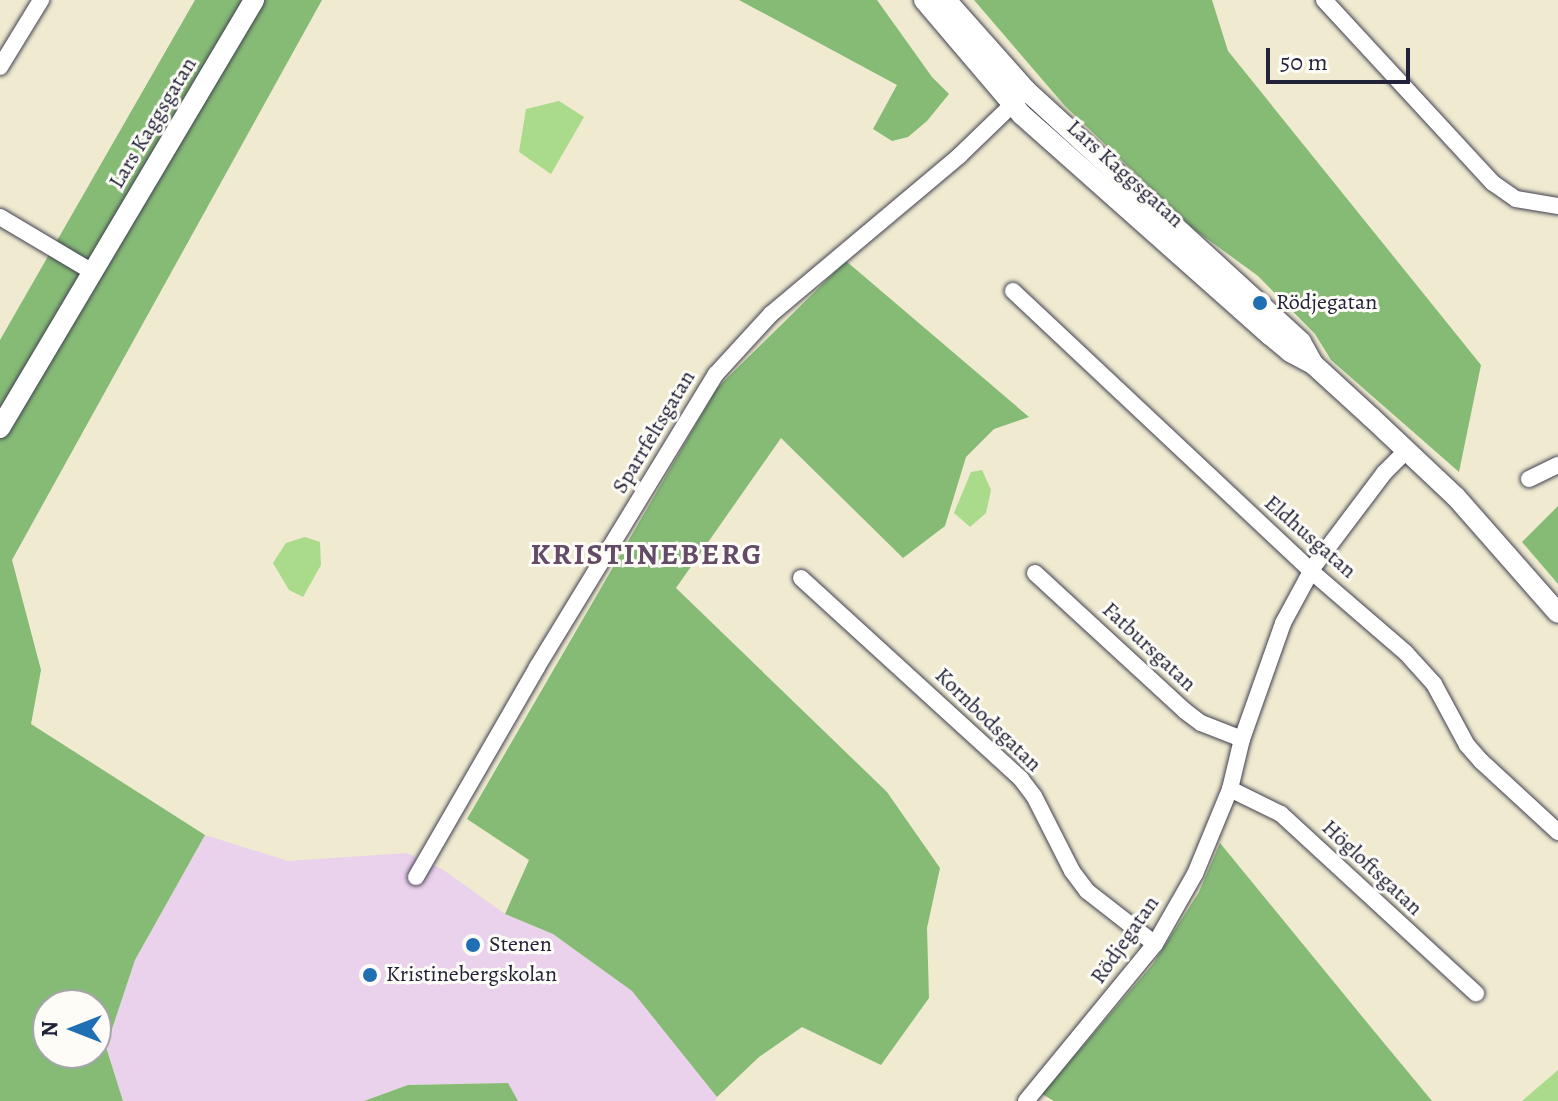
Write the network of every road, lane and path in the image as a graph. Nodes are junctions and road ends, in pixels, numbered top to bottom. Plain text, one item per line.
1 (41, 0) edge
2 (254, 0) edge
3 (924, 0) edge
4 (946, 0) edge
5 (1324, 0) edge
6 (0, 67) edge
7 (1019, 97) junction
8 (1558, 206) edge
9 (0, 217) edge
10 (91, 271) junction
11 (1013, 291) dead end
12 (0, 428) edge
13 (1406, 451) junction
14 (1558, 465) edge
15 (1529, 479) dead end
16 (1311, 571) junction
17 (1035, 573) dead end
18 (801, 578) dead end
19 (1558, 613) edge
20 (1242, 739) junction
21 (1230, 789) junction
22 (1558, 832) edge
23 (416, 877) dead end
24 (1155, 944) junction
25 (1476, 993) dead end
26 (1026, 1101) edge

1 - 6 street
2 - 10 street, Lars Kaggsgatan
3 - 7 street, Lars Kaggsgatan
4 - 7 street, Lars Kaggsgatan
5 - 8 street
7 - 13 street, Lars Kaggsgatan
7 - 23 street, Sparrfeltsgatan
9 - 10 street
10 - 12 street, Lars Kaggsgatan
11 - 16 street, Eldhusgatan
13 - 16 street, Rödjegatan
13 - 19 street, Lars Kaggsgatan
14 - 15 street
16 - 20 street, Rödjegatan
16 - 22 street, Eldhusgatan
17 - 20 street, Fatbursgatan
18 - 24 street, Kornbodsgatan
20 - 21 street, Rödjegatan
21 - 24 street, Rödjegatan
21 - 25 street, Högloftsgatan
24 - 26 street, Rödjegatan

